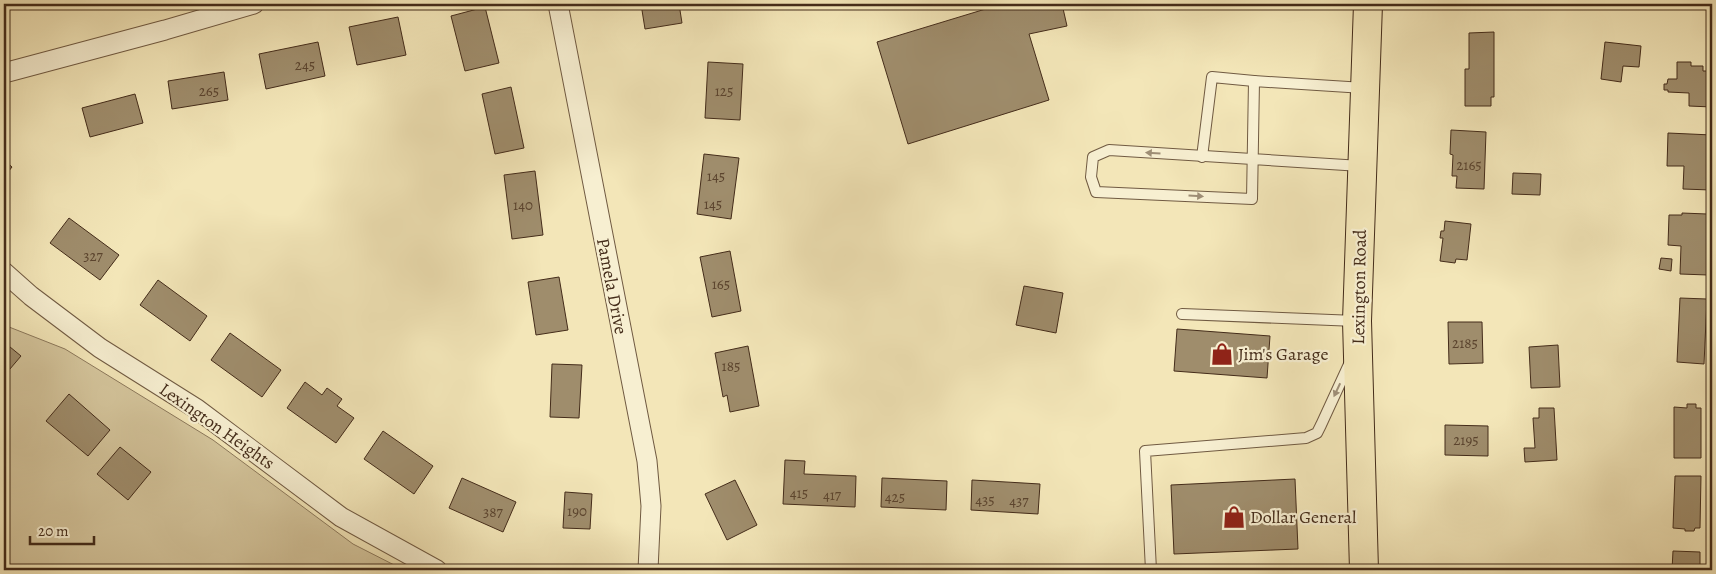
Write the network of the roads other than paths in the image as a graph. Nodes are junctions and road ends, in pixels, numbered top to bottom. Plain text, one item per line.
1 (254, 4) edge
2 (558, 4) edge
3 (1368, 4) edge
4 (4, 73) edge
5 (1254, 81) junction
6 (1364, 88) junction
7 (1202, 157) junction
8 (1252, 159) junction
9 (1361, 166) junction
10 (4, 272) edge
11 (1182, 314) dead end
12 (1357, 333) junction
13 (437, 570) edge
14 (648, 570) edge
15 (1150, 570) edge
16 (1364, 570) edge

1 - 4 street
2 - 14 street, Pamela Drive
3 - 6 highway, Lexington Road
5 - 6 lane
5 - 7 lane
5 - 8 lane
6 - 9 highway, Lexington Road
7 - 8 lane
7 -> 8 lane
8 - 9 lane
9 - 12 highway, Lexington Road
10 - 13 street, Lexington Heights
11 - 12 lane
12 -> 15 lane
12 - 16 highway, Lexington Road

